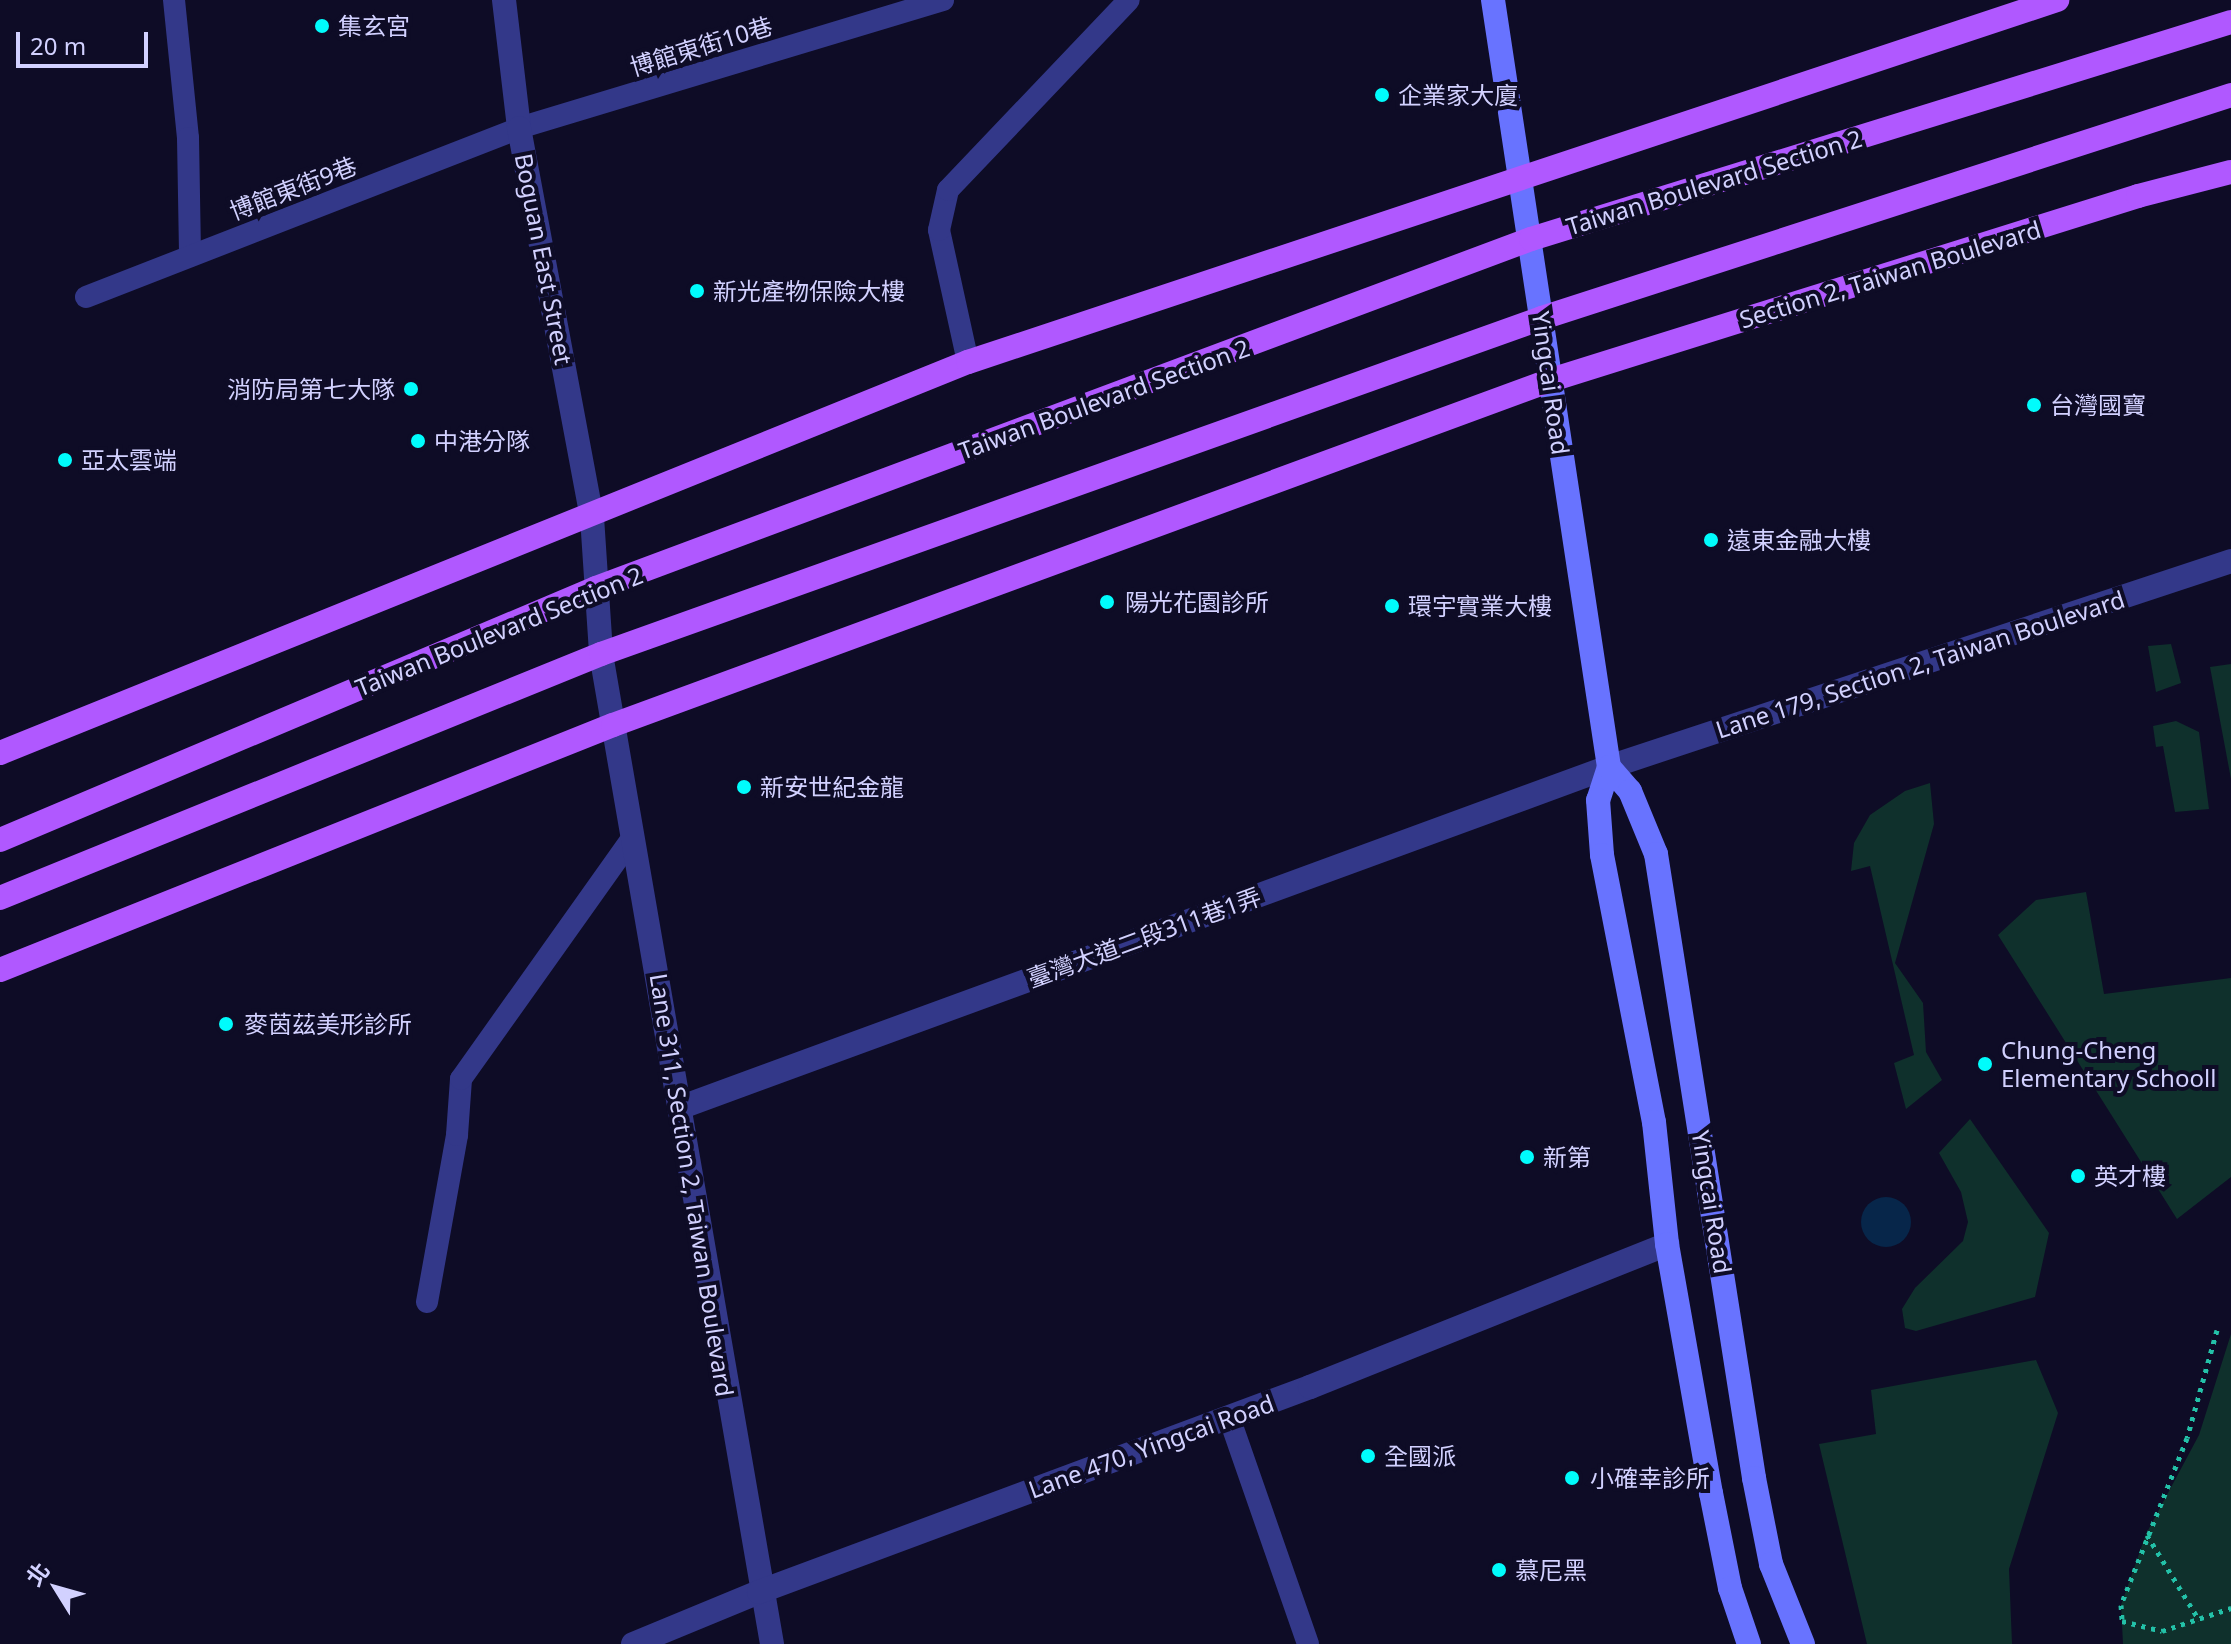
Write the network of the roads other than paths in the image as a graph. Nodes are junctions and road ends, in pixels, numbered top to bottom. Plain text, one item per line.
1 (174, 0) edge
2 (504, 0) edge
3 (943, 0) edge
4 (1129, 0) edge
5 (1493, 0) edge
6 (2057, 0) edge
7 (2231, 22) edge
8 (2231, 95) edge
9 (519, 128) junction
10 (2231, 172) edge
11 (1523, 175) junction
12 (1531, 239) junction
13 (190, 256) junction
14 (86, 297) dead end
15 (1542, 318) junction
16 (968, 362) junction
17 (1551, 380) junction
18 (592, 517) junction
19 (2231, 561) edge
20 (596, 588) junction
21 (601, 654) junction
22 (613, 725) junction
23 (0, 753) edge
24 (1609, 767) junction
25 (633, 837) junction
26 (0, 840) edge
27 (0, 898) edge
28 (0, 970) edge
29 (679, 1108) junction
30 (1667, 1244) junction
31 (427, 1302) dead end
32 (1229, 1417) junction
33 (759, 1592) junction
34 (633, 1644) edge
35 (772, 1644) edge
36 (1308, 1644) edge
37 (1749, 1644) edge
38 (1803, 1644) edge

1 - 13 lane
2 - 9 street, Boguan East Street
3 - 9 lane, 博館東街10巷
4 - 16 lane
5 - 11 main road, Yingcai Road
6 - 11 main road
7 - 12 main road, Taiwan Boulevard Section 2
8 - 15 main road
9 - 13 lane, 博館東街9巷
9 - 18 street, Boguan East Street
10 - 17 main road, Section 2, Taiwan Boulevard
11 - 12 main road, Yingcai Road
11 - 16 main road
12 - 15 main road, Yingcai Road
12 - 20 main road, Taiwan Boulevard Section 2
13 - 14 lane, 博館東街9巷
15 - 17 main road, Yingcai Road
15 - 21 main road
16 - 18 main road
17 - 22 main road
17 - 24 main road, Yingcai Road
18 - 20 street, Boguan East Street
18 - 23 main road
19 - 24 street, Lane 179, Section 2, Taiwan Boulevard
20 - 21 street, Boguan East Street
20 - 26 main road, Taiwan Boulevard Section 2
21 - 22 street, Lane 311, Section 2, Taiwan Boulevard
21 - 27 main road
22 - 25 street, Lane 311, Section 2, Taiwan Boulevard
22 - 28 main road
24 - 29 street, 臺灣大道二段311巷1弄
24 - 30 main road, Yingcai Road
24 - 38 main road, Yingcai Road
25 - 29 street, Lane 311, Section 2, Taiwan Boulevard
25 - 31 lane
29 - 33 street, Lane 311, Section 2, Taiwan Boulevard
30 - 32 street, Lane 470, Yingcai Road
30 - 37 main road, Yingcai Road
32 - 33 street, Lane 470, Yingcai Road
32 - 36 lane
33 - 34 street, Lane 470, Yingcai Road
33 - 35 street, Lane 311, Section 2, Taiwan Boulevard

